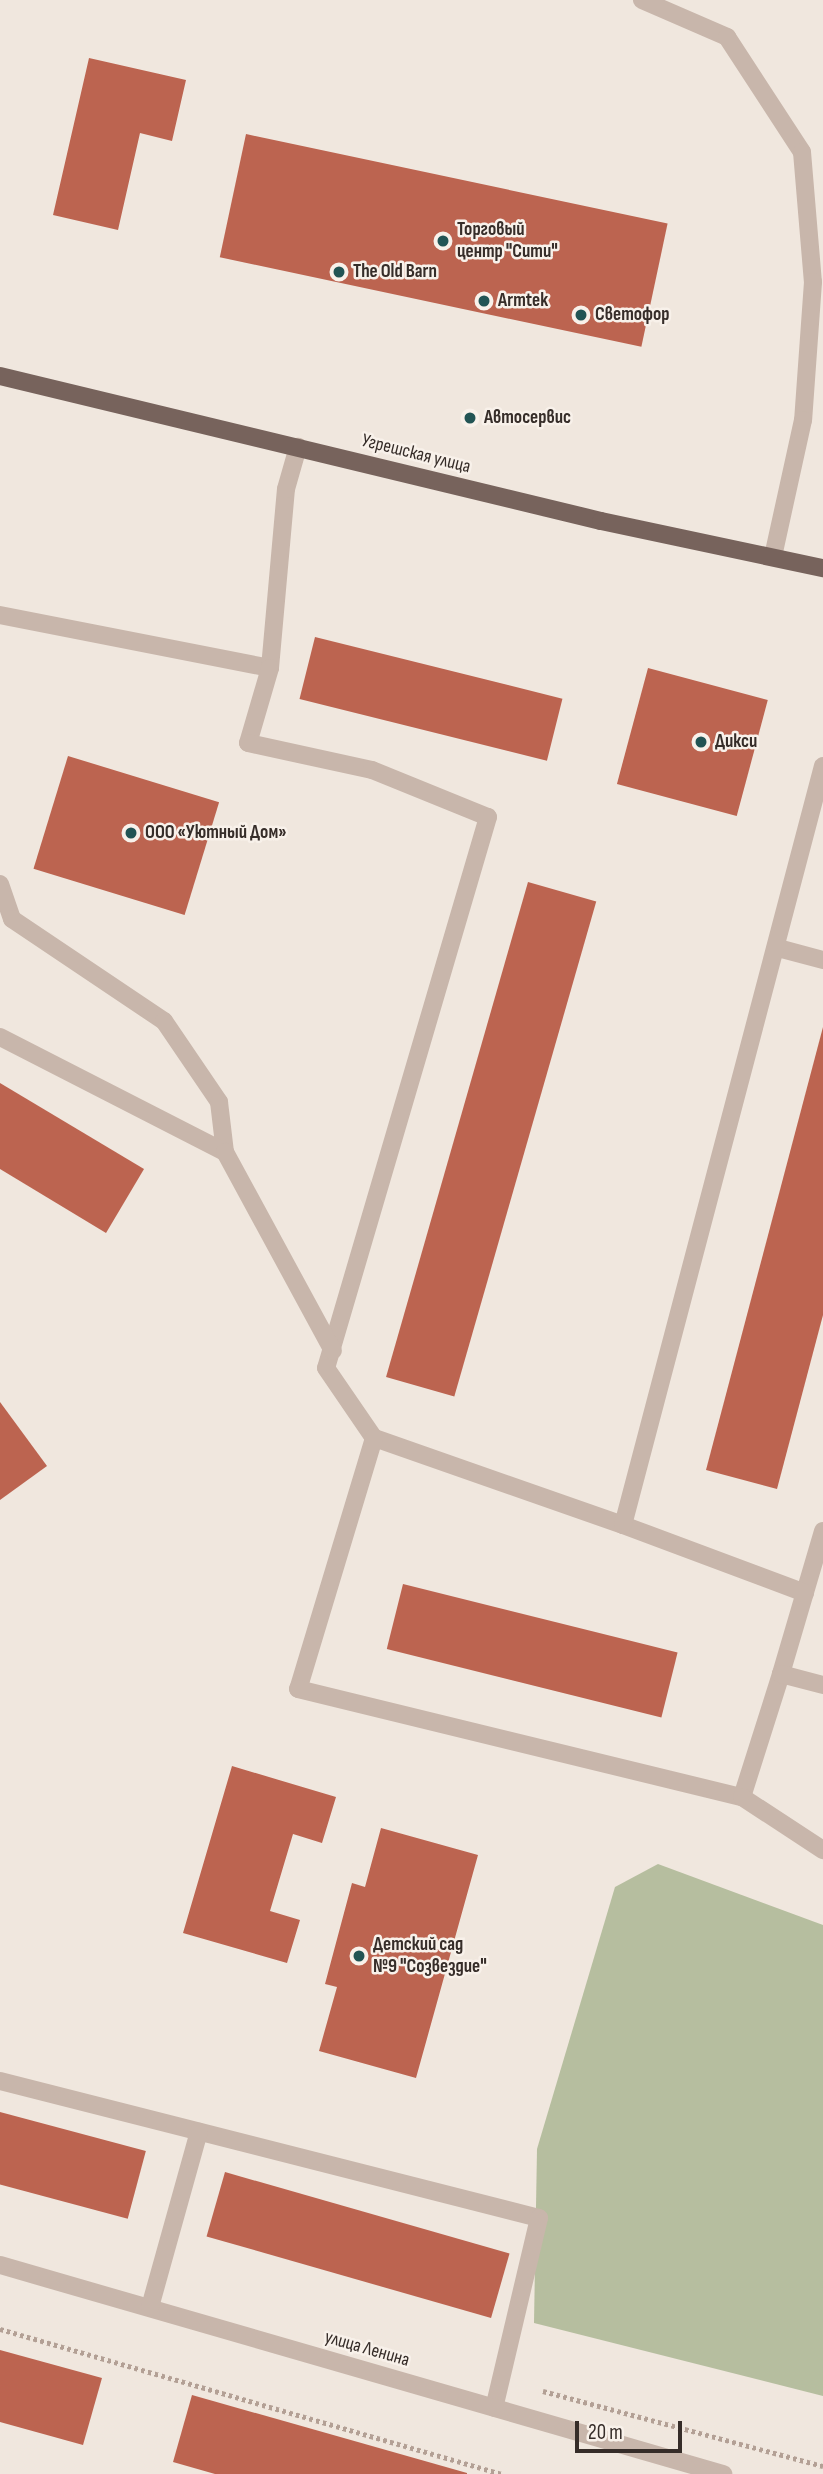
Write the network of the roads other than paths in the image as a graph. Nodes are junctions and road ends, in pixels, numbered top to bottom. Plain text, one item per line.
1 (642, 0) edge
2 (0, 376) edge
3 (298, 447) junction
4 (774, 557) junction
5 (823, 568) edge
6 (0, 615) edge
7 (270, 668) junction
8 (823, 766) edge
9 (0, 884) edge
10 (778, 948) junction
11 (823, 960) edge
12 (0, 1037) edge
13 (225, 1152) junction
14 (333, 1350) junction
15 (374, 1438) junction
16 (623, 1525) junction
17 (823, 1531) edge
18 (805, 1593) junction
19 (781, 1674) junction
20 (823, 1685) edge
21 (742, 1797) junction
22 (823, 1850) edge
23 (0, 2081) edge
24 (199, 2132) junction
25 (0, 2265) edge
26 (150, 2307) junction
27 (494, 2408) junction
28 (723, 2474) edge

1 - 4 street
2 - 3 main road, Угрешская улица
3 - 4 main road, Угрешская улица
3 - 7 street
4 - 5 main road, Угрешская улица
6 - 7 street
7 - 14 street
8 - 10 street
9 - 13 street
10 - 11 street
10 - 16 street
12 - 13 street
13 - 14 street
14 - 15 street
15 - 16 street
15 - 21 street
16 - 18 street
17 - 18 street
18 - 19 street
19 - 20 street
19 - 21 street
21 - 22 street
23 - 24 street
24 - 26 street
24 - 27 street
25 - 26 street, улица Ленина
26 - 27 street, улица Ленина
27 - 28 street, улица Ленина

